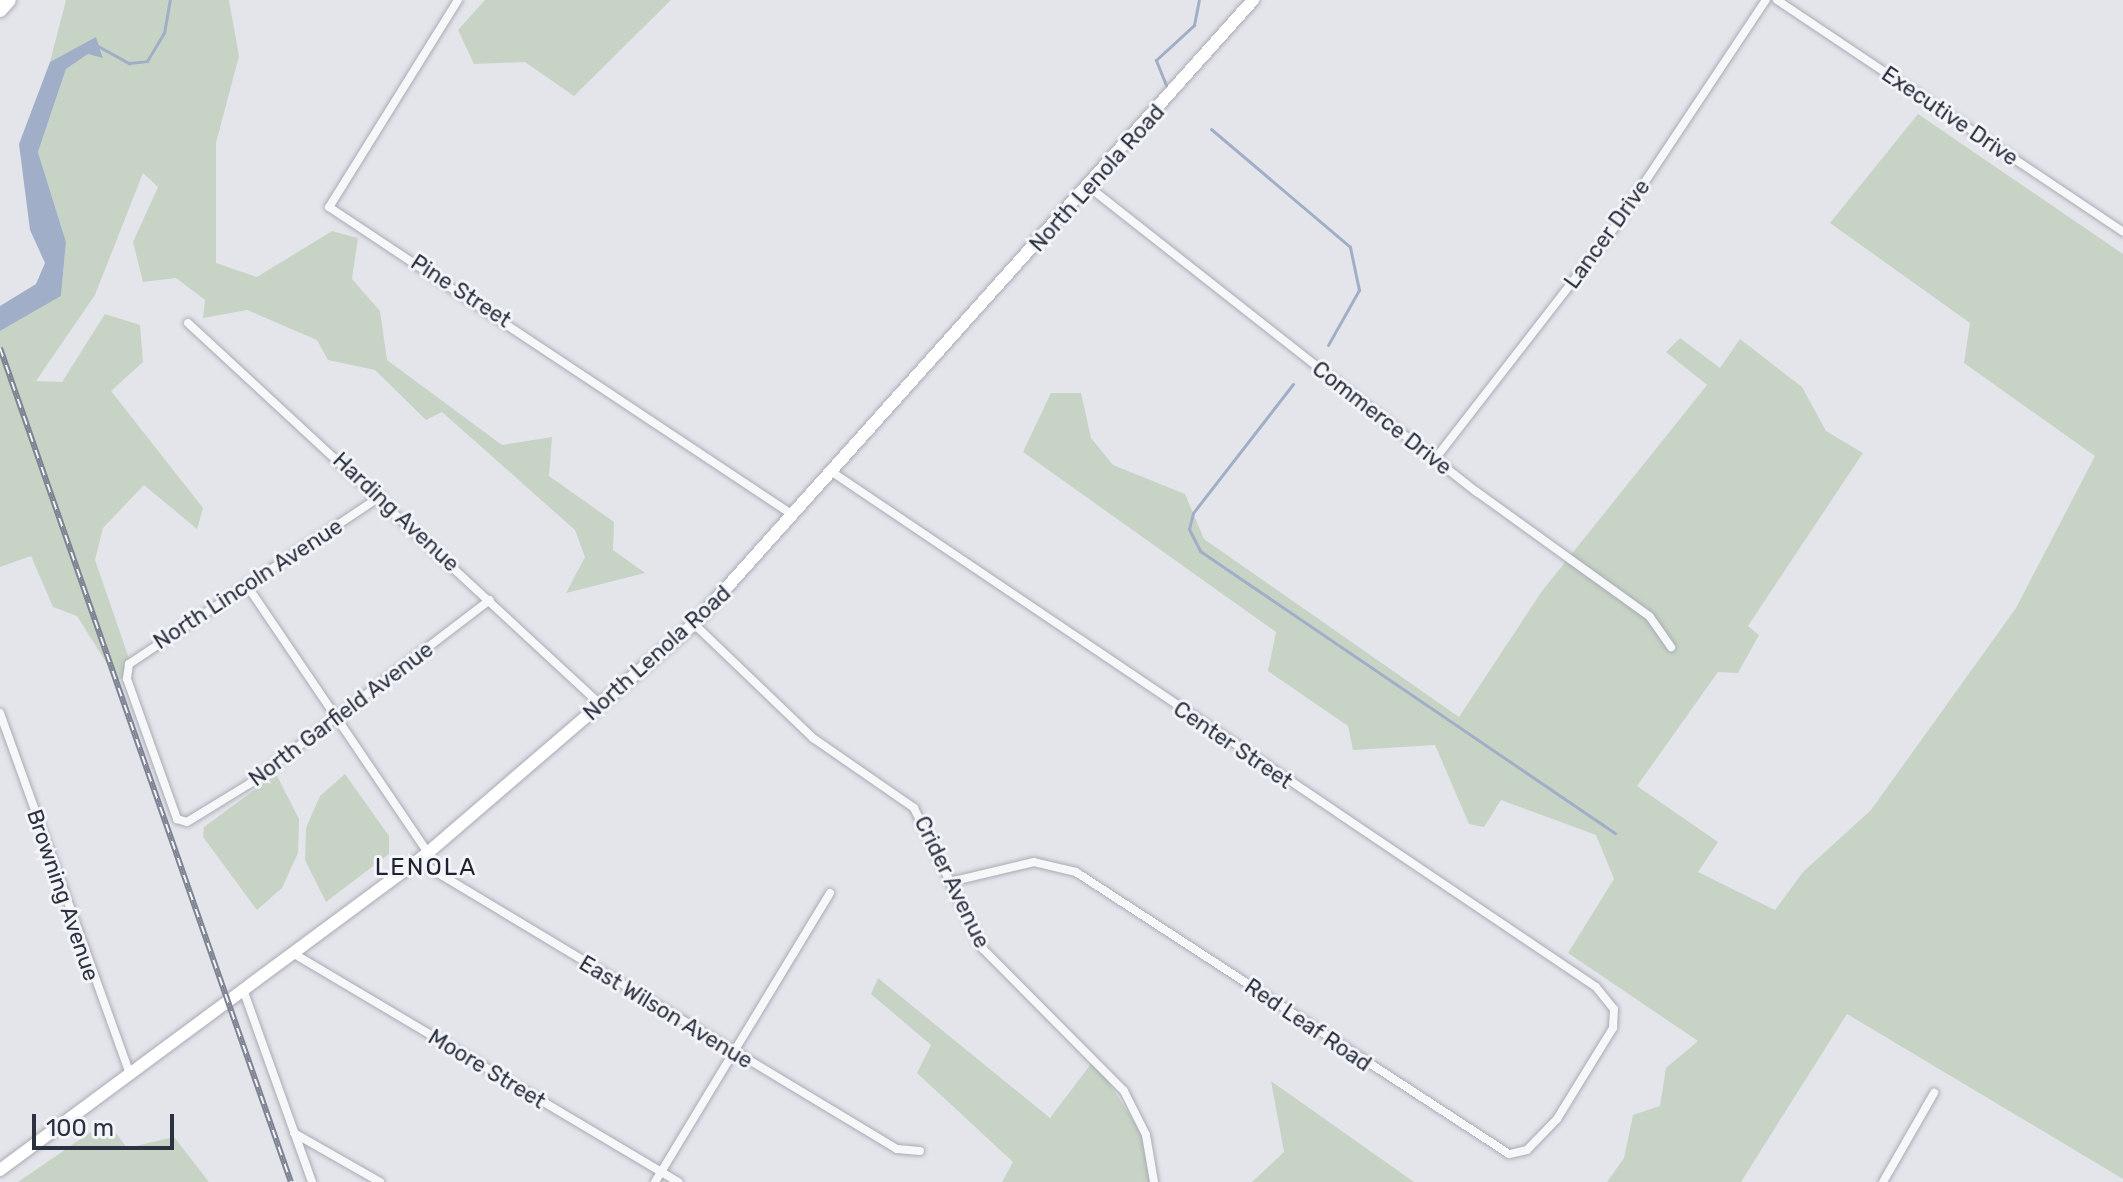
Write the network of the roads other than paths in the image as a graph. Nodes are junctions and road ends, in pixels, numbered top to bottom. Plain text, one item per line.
1 (9, 0) edge
2 (458, 0) edge
3 (1253, 0) edge
4 (1766, 0) edge
5 (1777, 0) edge
6 (0, 10) edge
7 (1089, 187) junction
8 (2123, 232) edge
9 (188, 323) dead end
10 (1435, 459) junction
11 (832, 472) junction
12 (381, 496) junction
13 (793, 515) junction
14 (248, 587) junction
15 (490, 600) junction
16 (694, 624) junction
17 (1671, 647) dead end
18 (601, 705) junction
19 (0, 713) edge
20 (337, 716) junction
21 (187, 822) joint
22 (423, 857) junction
23 (950, 882) junction
24 (830, 893) dead end
25 (296, 955) junction
26 (244, 992) junction
27 (1613, 1028) joint
28 (733, 1052) junction
29 (130, 1075) junction
30 (1934, 1093) dead end
31 (294, 1133) junction
32 (920, 1151) dead end
33 (0, 1170) edge
34 (661, 1171) junction
35 (312, 1182) edge
36 (380, 1182) edge
37 (655, 1182) edge
38 (679, 1182) edge
39 (1154, 1182) edge
40 (1883, 1182) edge

1 - 6 highway
2 - 13 street, Pine Street
3 - 7 main road, North Lenola Road
4 - 10 street, Lancer Drive
5 - 8 street, Executive Drive
7 - 10 street, Commerce Drive
7 - 11 main road, North Lenola Road
9 - 12 street, Harding Avenue
10 - 17 street, Commerce Drive
11 - 13 main road, North Lenola Road
11 - 27 street, Center Street
12 - 14 street, North Lincoln Avenue
12 - 15 street, Harding Avenue
13 - 16 main road, North Lenola Road
14 - 20 street
14 - 21 street, North Lincoln Avenue
15 - 18 street, Harding Avenue
15 - 20 street, North Garfield Avenue
16 - 18 main road, North Lenola Road
16 - 23 street, Crider Avenue
18 - 22 main road, North Lenola Road
19 - 29 street, Browning Avenue
20 - 21 street, North Garfield Avenue
20 - 22 street
22 - 25 main road, North Lenola Road
22 - 28 street, East Wilson Avenue
23 - 27 street, Red Leaf Road
23 - 39 street, Crider Avenue
24 - 28 street
25 - 26 main road, North Lenola Road
25 - 34 street, Moore Street
26 - 29 main road, North Lenola Road
26 - 31 street
28 - 32 street, East Wilson Avenue
28 - 34 street
29 - 33 main road, North Lenola Road
30 - 40 street
31 - 35 street
31 - 36 street
34 - 37 street
34 - 38 street, Moore Street

